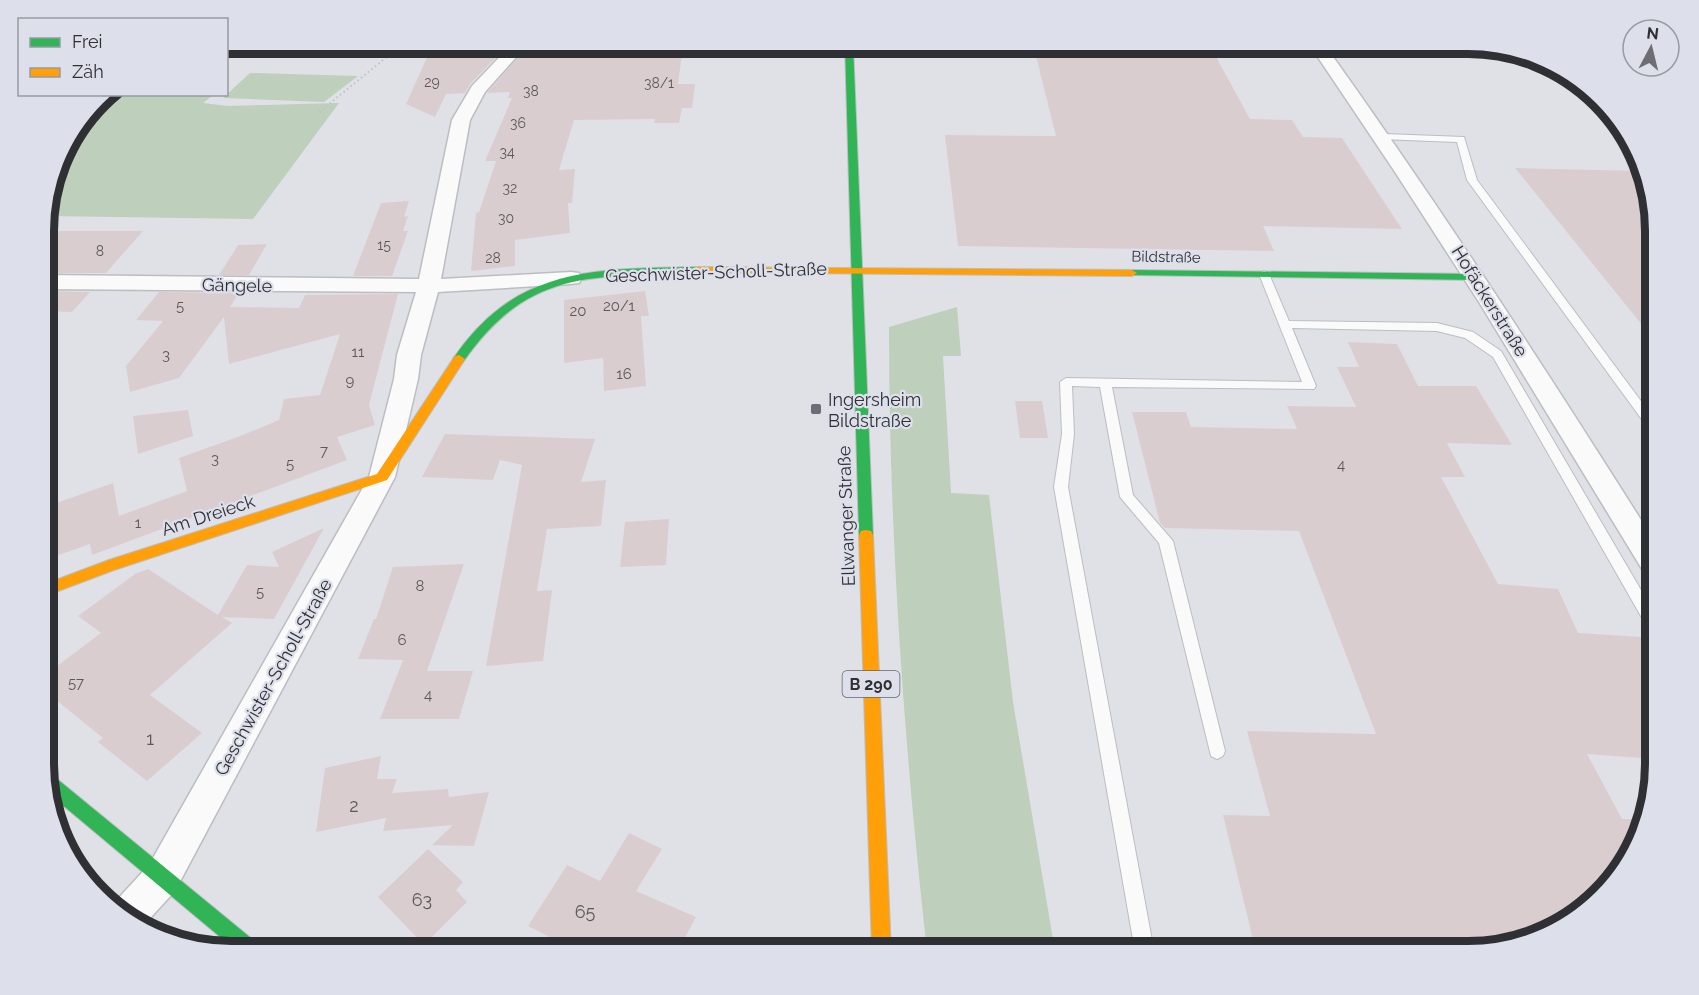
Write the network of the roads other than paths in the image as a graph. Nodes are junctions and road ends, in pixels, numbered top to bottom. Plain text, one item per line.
1 (511, 54) edge
2 (849, 54) edge
3 (1323, 54) edge
4 (1384, 137) junction
5 (855, 269) junction
6 (1264, 274) junction
7 (1476, 277) junction
8 (571, 278) junction
9 (54, 282) edge
10 (429, 285) junction
11 (1284, 324) junction
12 (1105, 383) junction
13 (1645, 415) edge
14 (382, 477) junction
15 (1645, 550) edge
16 (54, 587) edge
17 (1645, 610) edge
18 (1217, 751) dead end
19 (56, 790) edge
20 (162, 878) junction
21 (132, 910) edge
22 (239, 941) edge
23 (882, 941) edge
24 (1142, 941) edge

1 - 10 street, Geschwister-Scholl-Straße
2 - 5 street, Ellwanger Straße / B 290
3 - 4 street, Hofäckerstraße
4 - 7 street, Hofäckerstraße
4 - 13 lane
5 - 6 street, Bildstraße
5 - 8 street, Geschwister-Scholl-Straße
5 - 23 street, Ellwanger Straße / B 290
6 - 7 street, Bildstraße
6 - 11 lane
7 - 15 street, Hofäckerstraße
8 - 10 street, Gängele
8 - 14 street, Geschwister-Scholl-Straße
9 - 10 street, Gängele
10 - 14 street, Geschwister-Scholl-Straße
11 - 12 lane
11 - 17 lane
12 - 18 lane
12 - 24 lane
14 - 16 street, Am Dreieck
14 - 20 street, Geschwister-Scholl-Straße
19 - 20 street
20 - 21 street, Geschwister-Scholl-Straße
20 - 22 street

